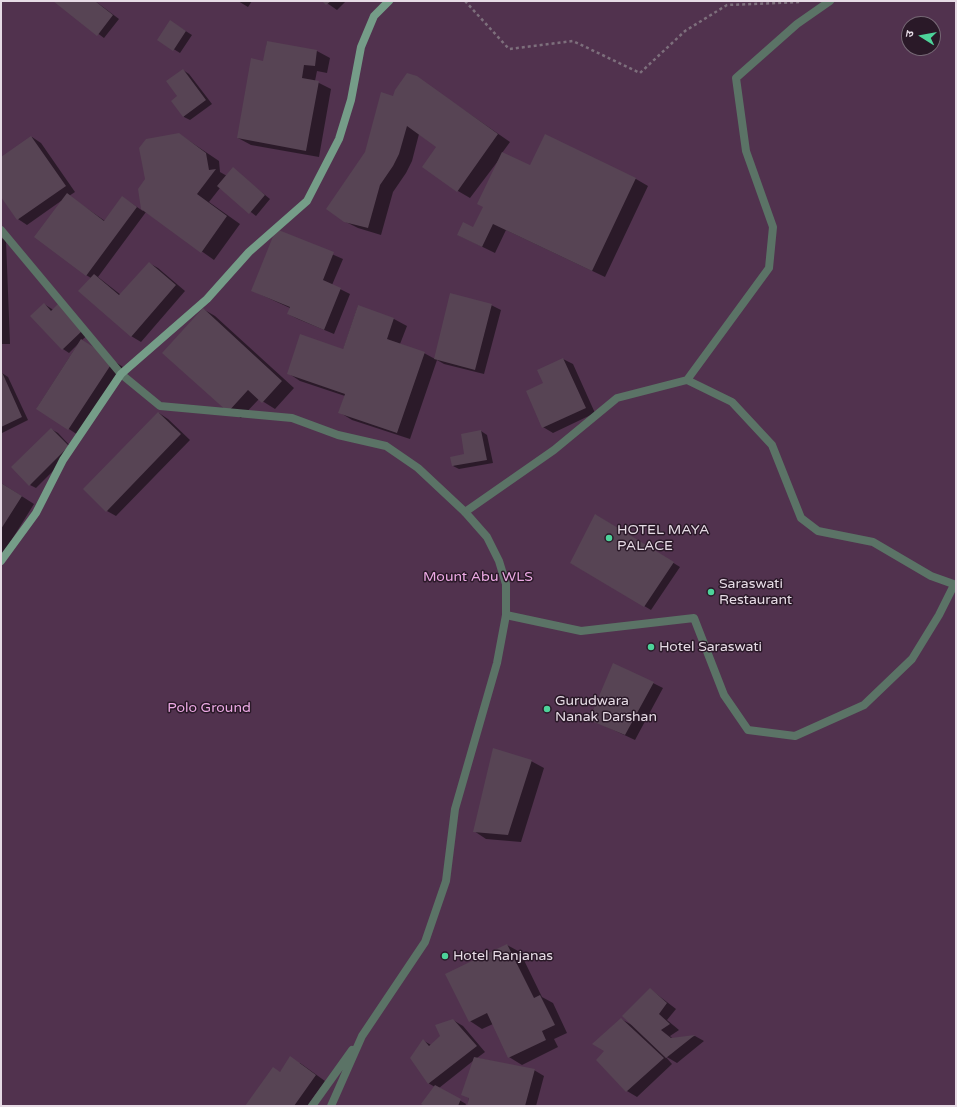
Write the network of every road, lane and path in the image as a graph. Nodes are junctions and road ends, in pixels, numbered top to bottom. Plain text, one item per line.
1 (389, 1) edge
2 (465, 1) edge
3 (830, 1) edge
4 (808, 2) edge
5 (1, 230) edge
6 (121, 374) junction
7 (687, 380) junction
8 (465, 512) junction
9 (1, 561) edge
10 (955, 585) edge
11 (506, 615) junction
12 (365, 1031) junction
13 (312, 1106) edge
14 (331, 1106) edge

1 - 6 main road
2 - 4 path
3 - 7 street
5 - 6 street
6 - 8 street
6 - 9 main road
7 - 8 street
7 - 10 street
8 - 11 street
10 - 11 street
11 - 12 street
12 - 13 street
12 - 14 street

